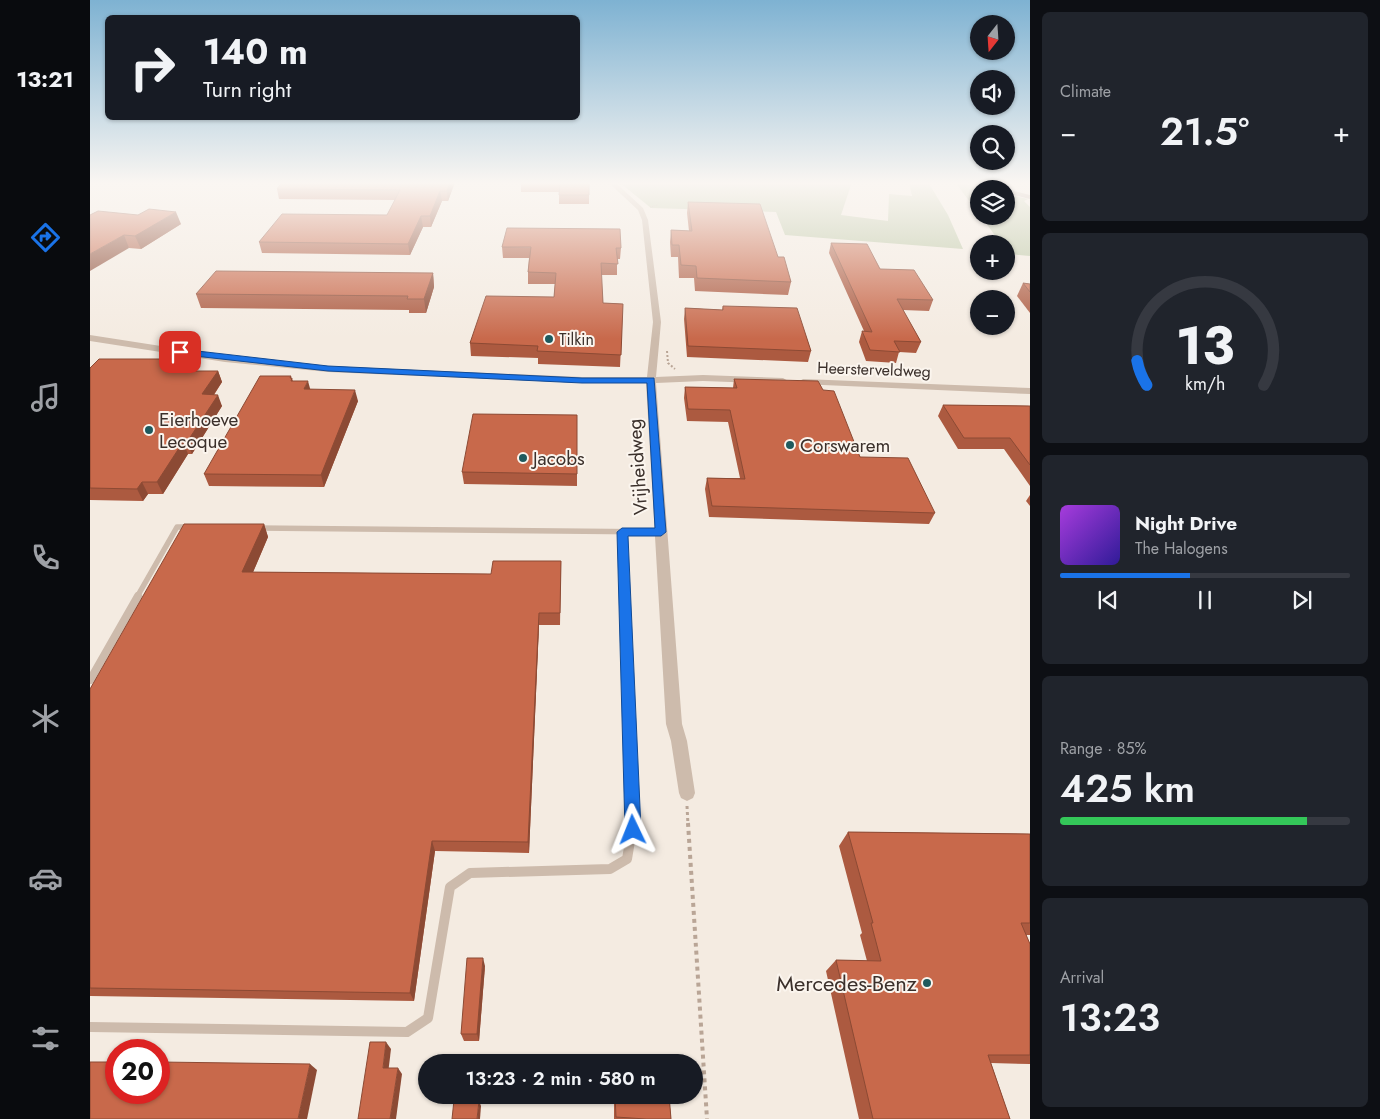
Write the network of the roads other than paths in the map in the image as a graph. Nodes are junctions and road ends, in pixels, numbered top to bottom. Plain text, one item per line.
1 (647, 234) edge
2 (90, 338) edge
3 (651, 380) junction
4 (1030, 391) edge
5 (197, 527) edge
6 (246, 528) edge
7 (622, 532) junction
8 (661, 532) junction
9 (90, 680) edge
10 (687, 793) road end
11 (90, 1027) edge

1 - 3 street, Vrijheidweg
2 - 3 street, Heersterveldweg
3 - 4 street, Heersterveldweg
3 - 8 street, Vrijheidweg
5 - 9 lane
6 - 7 lane
7 - 8 lane
7 - 11 lane
8 - 10 street, Vrijheidweg

